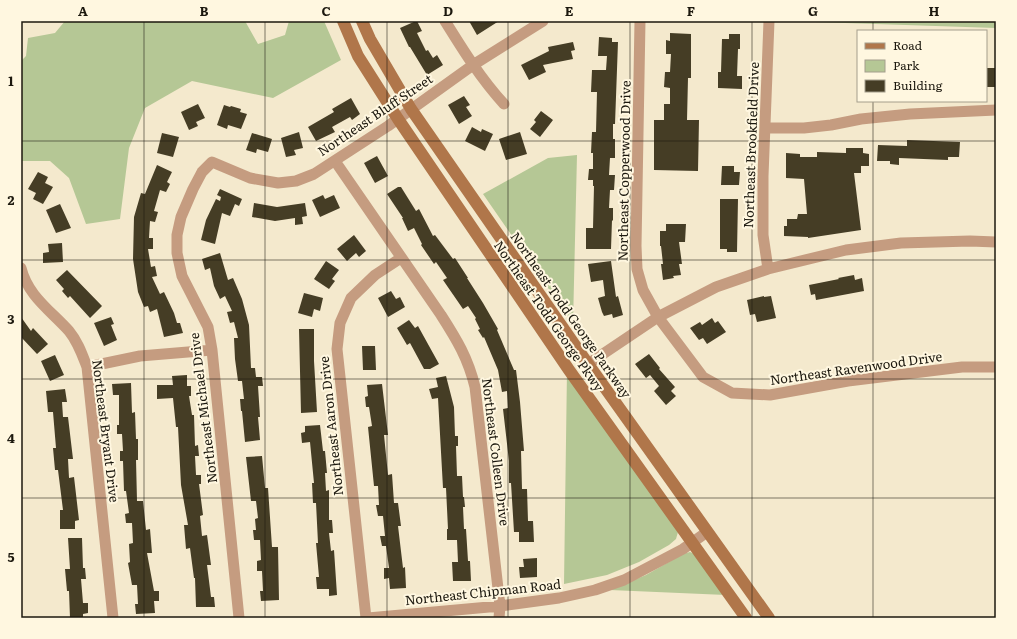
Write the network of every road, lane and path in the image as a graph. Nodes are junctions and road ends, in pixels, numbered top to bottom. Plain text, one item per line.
1 (343, 21) edge
2 (362, 21) edge
3 (445, 21) edge
4 (543, 21) edge
5 (640, 21) edge
6 (769, 21) edge
7 (473, 65) junction
8 (504, 104) dead end
9 (411, 109) junction
10 (996, 110) edge
11 (398, 119) junction
12 (765, 128) junction
13 (335, 161) junction
14 (212, 162) joint
15 (996, 242) edge
16 (401, 258) junction
17 (21, 268) edge
18 (768, 269) junction
19 (658, 317) junction
20 (212, 350) junction
21 (588, 364) junction
22 (87, 367) junction
23 (996, 367) edge
24 (707, 532) junction
25 (692, 543) junction
26 (500, 606) junction
27 (113, 618) edge
28 (239, 618) edge
29 (367, 618) edge
30 (500, 618) edge
31 (746, 618) edge
32 (769, 618) edge

1 - 11 main road, Northeast Todd George Pkwy
2 - 9 main road, Northeast Todd George Parkway
3 - 7 street
4 - 7 street, Northeast Bluff Street
5 - 19 street, Northeast Copperwood Drive
6 - 12 street, Northeast Brookfield Drive
7 - 8 street
7 - 9 street, Northeast Bluff Street
9 - 11 street, Northeast Bluff Street
9 - 21 main road, Northeast Todd George Parkway
10 - 12 street
11 - 13 street, Northeast Bluff Street
11 - 25 main road, Northeast Todd George Pkwy
12 - 18 street, Northeast Brookfield Drive
13 - 14 street, Northeast Bluff Street
13 - 16 street, Northeast Colleen Drive
14 - 20 street, Northeast Michael Drive
15 - 18 street
16 - 26 street, Northeast Colleen Drive
16 - 29 street, Northeast Aaron Drive
17 - 22 street, Northeast Bryant Drive
18 - 19 street
19 - 21 street
19 - 23 street, Northeast Ravenwood Drive
20 - 22 street
20 - 28 street, Northeast Michael Drive
21 - 24 main road, Northeast Todd George Parkway
22 - 27 street, Northeast Bryant Drive
24 - 25 street, Northeast Chipman Road
24 - 32 main road, Northeast Todd George Parkway
25 - 26 street, Northeast Chipman Road
25 - 31 main road, Northeast Todd George Pkwy
26 - 29 street, Northeast Chipman Road
26 - 30 street, Northeast Colleen Drive

